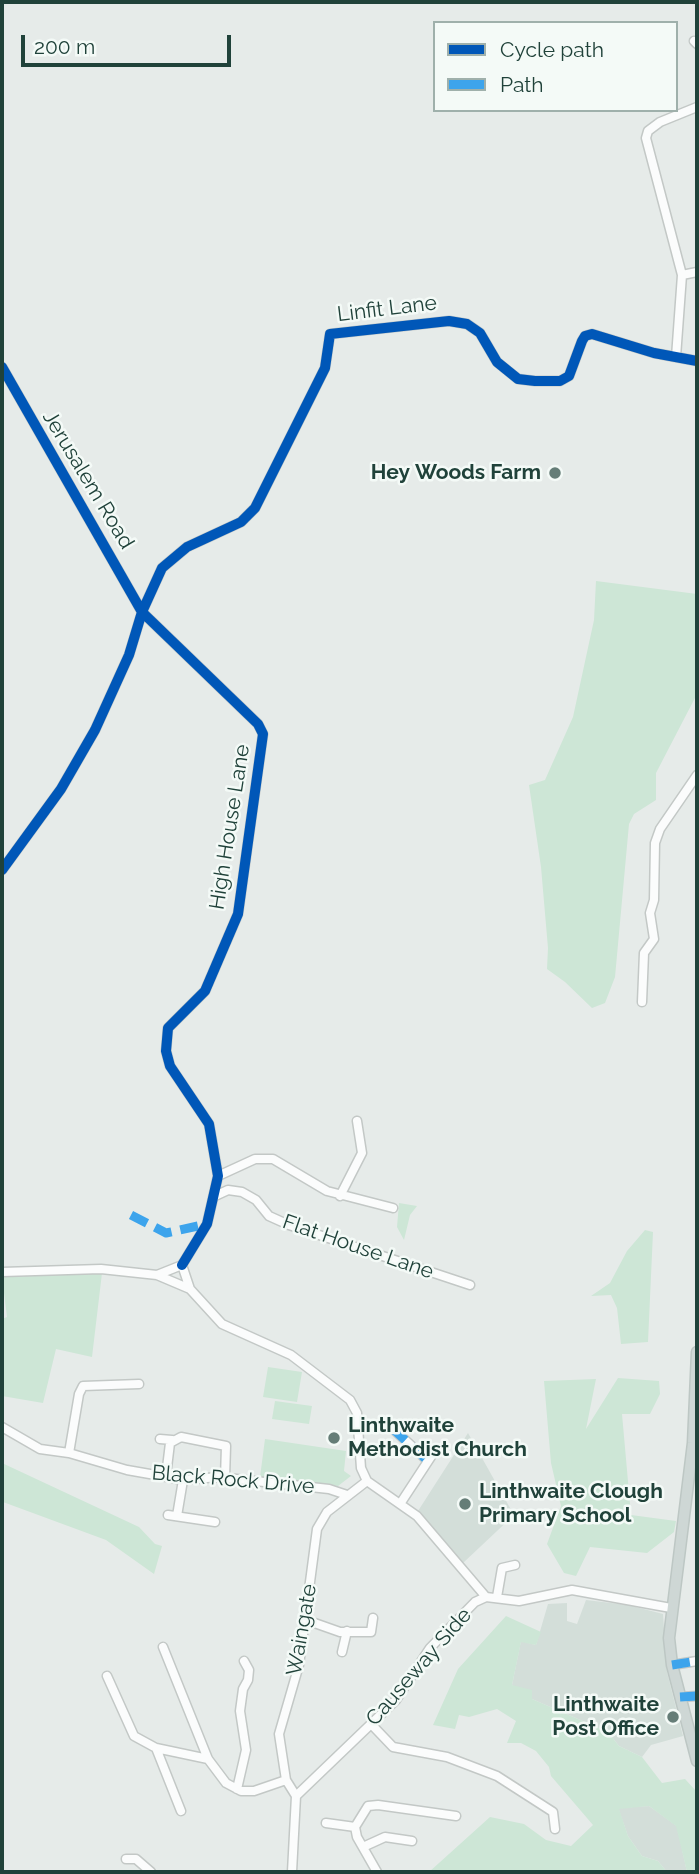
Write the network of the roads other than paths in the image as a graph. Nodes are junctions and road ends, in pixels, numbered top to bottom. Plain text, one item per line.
1 (697, 107) edge
2 (697, 271) edge
3 (682, 275) junction
4 (676, 358) junction
5 (697, 361) edge
6 (2, 367) edge
7 (142, 612) junction
8 (697, 775) edge
9 (2, 870) edge
10 (642, 1002) dead end
11 (357, 1121) dead end
12 (218, 1176) junction
13 (215, 1196) junction
14 (341, 1196) junction
15 (393, 1208) dead end
16 (181, 1265) junction
17 (2, 1272) edge
18 (158, 1275) junction
19 (470, 1284) dead end
20 (190, 1289) junction
21 (697, 1352) edge
22 (139, 1384) dead end
23 (2, 1427) edge
24 (392, 1428) dead end
25 (160, 1439) dead end
26 (172, 1440) junction
27 (434, 1452) dead end
28 (69, 1453) junction
29 (428, 1461) junction
30 (166, 1476) junction
31 (225, 1478) junction
32 (183, 1480) junction
33 (367, 1481) junction
34 (346, 1495) junction
35 (400, 1504) junction
36 (215, 1522) dead end
37 (515, 1565) dead end
38 (486, 1597) junction
39 (497, 1597) junction
40 (671, 1608) junction
41 (373, 1618) dead end
42 (306, 1620) junction
43 (347, 1631) junction
44 (163, 1647) dead end
45 (342, 1652) dead end
46 (244, 1661) dead end
47 (697, 1661) edge
48 (672, 1665) junction
49 (107, 1676) dead end
50 (697, 1696) edge
51 (680, 1697) junction
52 (371, 1724) junction
53 (156, 1748) junction
54 (208, 1759) junction
55 (697, 1761) edge
56 (286, 1780) junction
57 (237, 1789) junction
58 (296, 1796) junction
59 (181, 1811) dead end
60 (456, 1816) dead end
61 (326, 1823) dead end
62 (355, 1826) junction
63 (555, 1829) dead end
64 (412, 1841) dead end
65 (363, 1847) junction
66 (126, 1859) dead end
67 (151, 1872) edge
68 (292, 1872) edge
69 (377, 1872) edge

1 - 3 street
2 - 3 street
3 - 4 street
4 - 5 street, Linfit Lane
4 - 7 street, Linfit Lane
6 - 7 street, Jerusalem Road
7 - 9 street
7 - 12 street, High House Lane
8 - 10 street
11 - 14 street
12 - 13 street, High House Lane
12 - 14 street
13 - 16 street, High House Lane
13 - 19 street, Flat House Lane
14 - 15 street
16 - 18 street
16 - 20 street
17 - 18 street
18 - 20 street
20 - 33 street
21 - 40 main road
22 - 28 street
23 - 28 street, Black Rock Drive
24 - 29 street
25 - 26 street
26 - 30 street
26 - 31 street
27 - 29 street
28 - 30 street, Black Rock Drive
29 - 35 street
30 - 32 street, Black Rock Drive
31 - 32 street, Black Rock Drive
31 - 34 street, Black Rock Drive
32 - 36 street
33 - 34 street, Waingate
33 - 35 street
34 - 42 street, Waingate
35 - 38 street
37 - 39 street
38 - 39 street
38 - 52 street, Causeway Side
39 - 40 street
40 - 48 main road
41 - 43 street
42 - 43 street
42 - 56 street, Waingate
43 - 45 street
44 - 54 street
46 - 57 street
47 - 48 street
48 - 51 main road
49 - 53 street
50 - 51 street
51 - 55 main road
52 - 58 street, Causeway Side
52 - 63 street
53 - 54 street
53 - 59 street
54 - 57 street
56 - 57 street
56 - 58 street, Waingate
58 - 68 street
60 - 62 street
61 - 62 street
62 - 65 street
64 - 65 street
65 - 69 street
66 - 67 street

